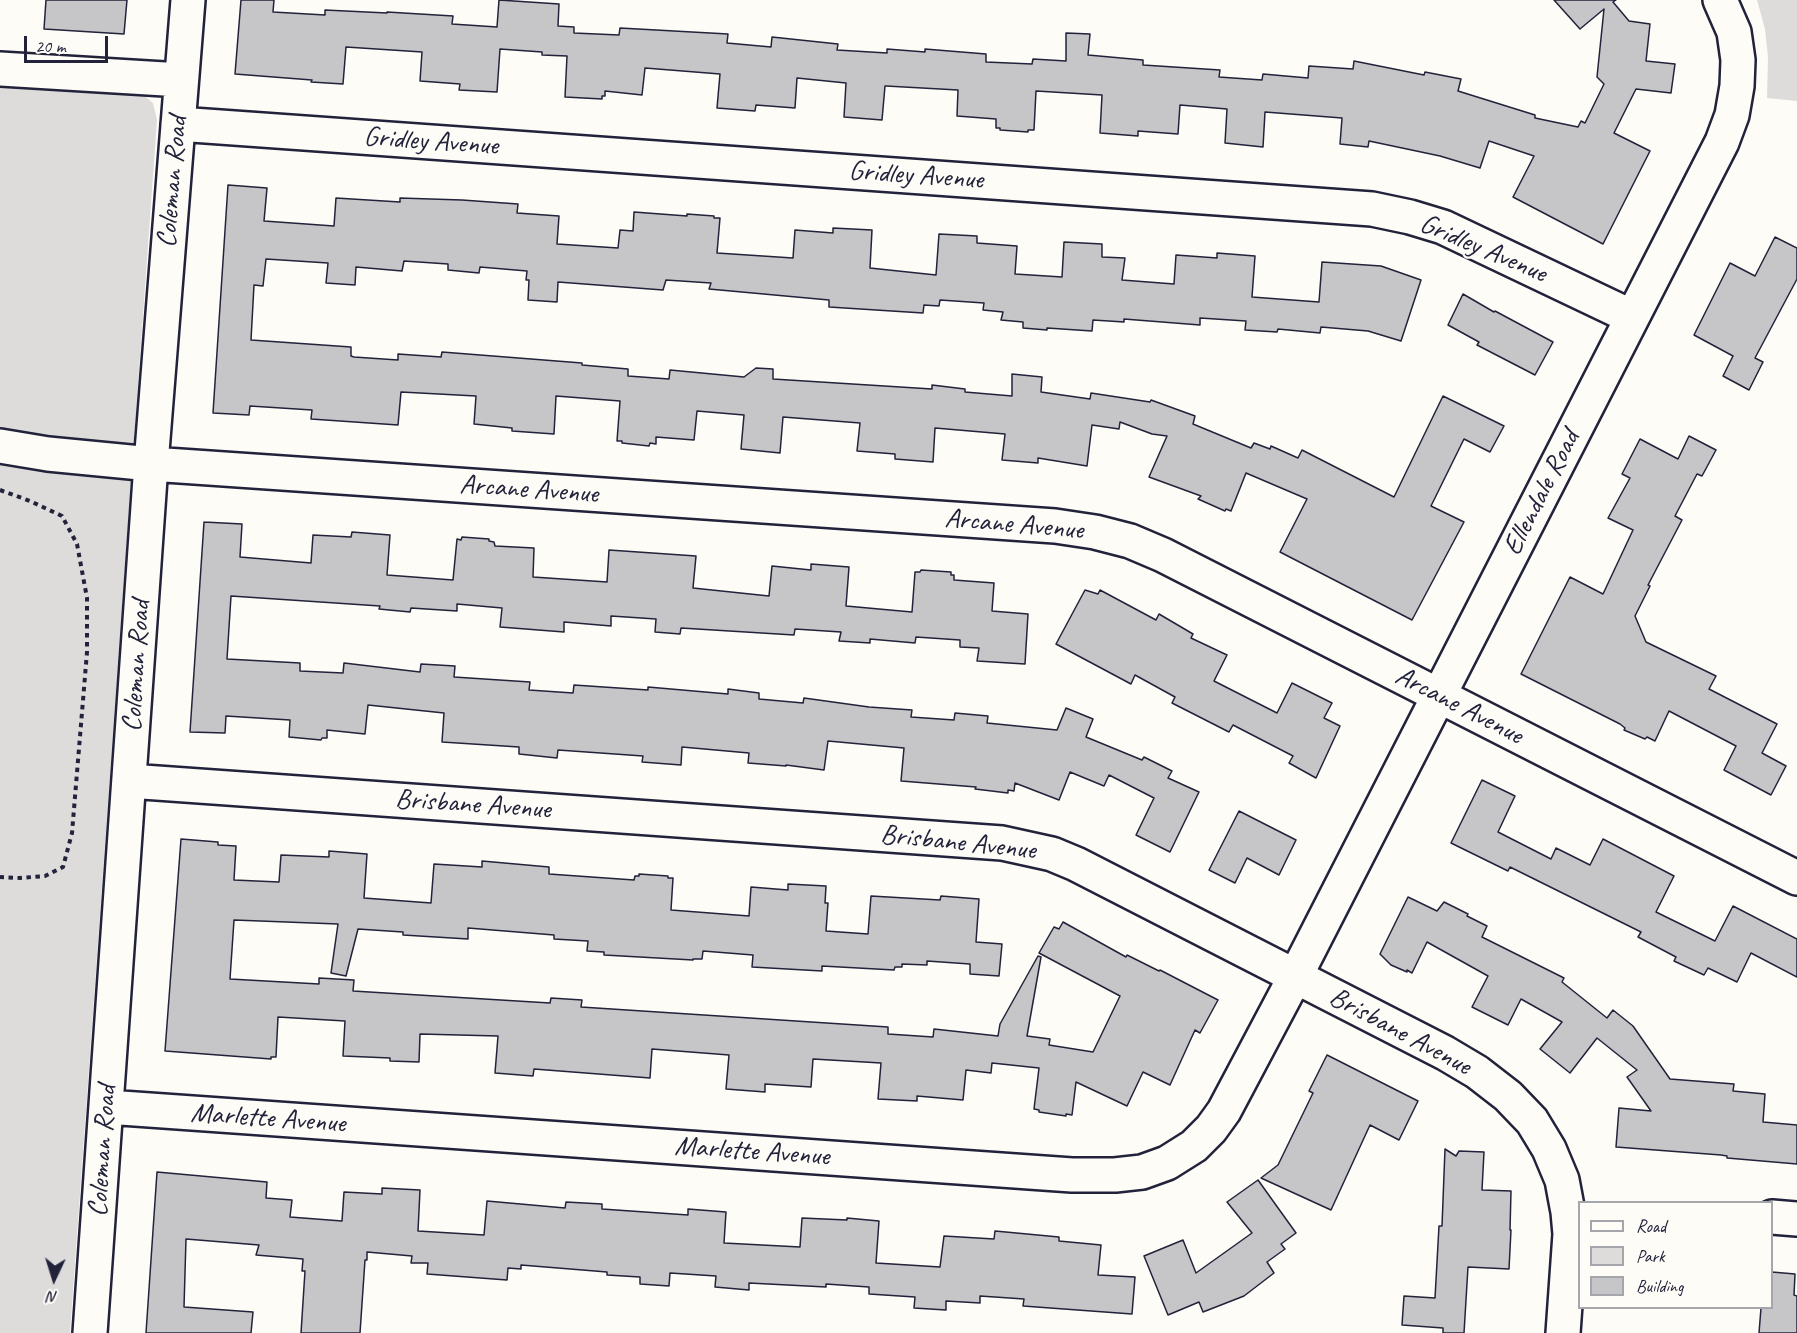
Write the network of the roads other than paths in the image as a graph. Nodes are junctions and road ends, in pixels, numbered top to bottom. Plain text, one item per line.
1 (188, 0) edge
2 (1720, 0) edge
3 (0, 69) edge
4 (181, 80) junction
5 (178, 124) junction
6 (1632, 317) junction
7 (0, 446) edge
8 (151, 464) junction
9 (1438, 695) junction
10 (129, 781) junction
11 (1797, 878) edge
12 (1295, 976) junction
13 (107, 1107) junction
14 (1573, 1204) edge
15 (1773, 1217) edge
16 (1797, 1219) edge
17 (90, 1333) edge
18 (1563, 1333) edge

1 - 4 street, Coleman Road
2 - 6 street, Ellendale Road
3 - 4 street
4 - 5 street, Coleman Road
5 - 6 street, Gridley Avenue
5 - 8 street, Coleman Road
6 - 9 street, Ellendale Road
7 - 8 street, Arcane Avenue
8 - 9 street, Arcane Avenue
8 - 10 street, Coleman Road
9 - 11 street, Arcane Avenue
9 - 12 street, Ellendale Road
10 - 12 street, Brisbane Avenue
10 - 13 street, Coleman Road
12 - 13 street, Marlette Avenue
12 - 14 street, Brisbane Avenue
13 - 17 street, Coleman Road
14 - 18 street, Brisbane Avenue
15 - 16 street

